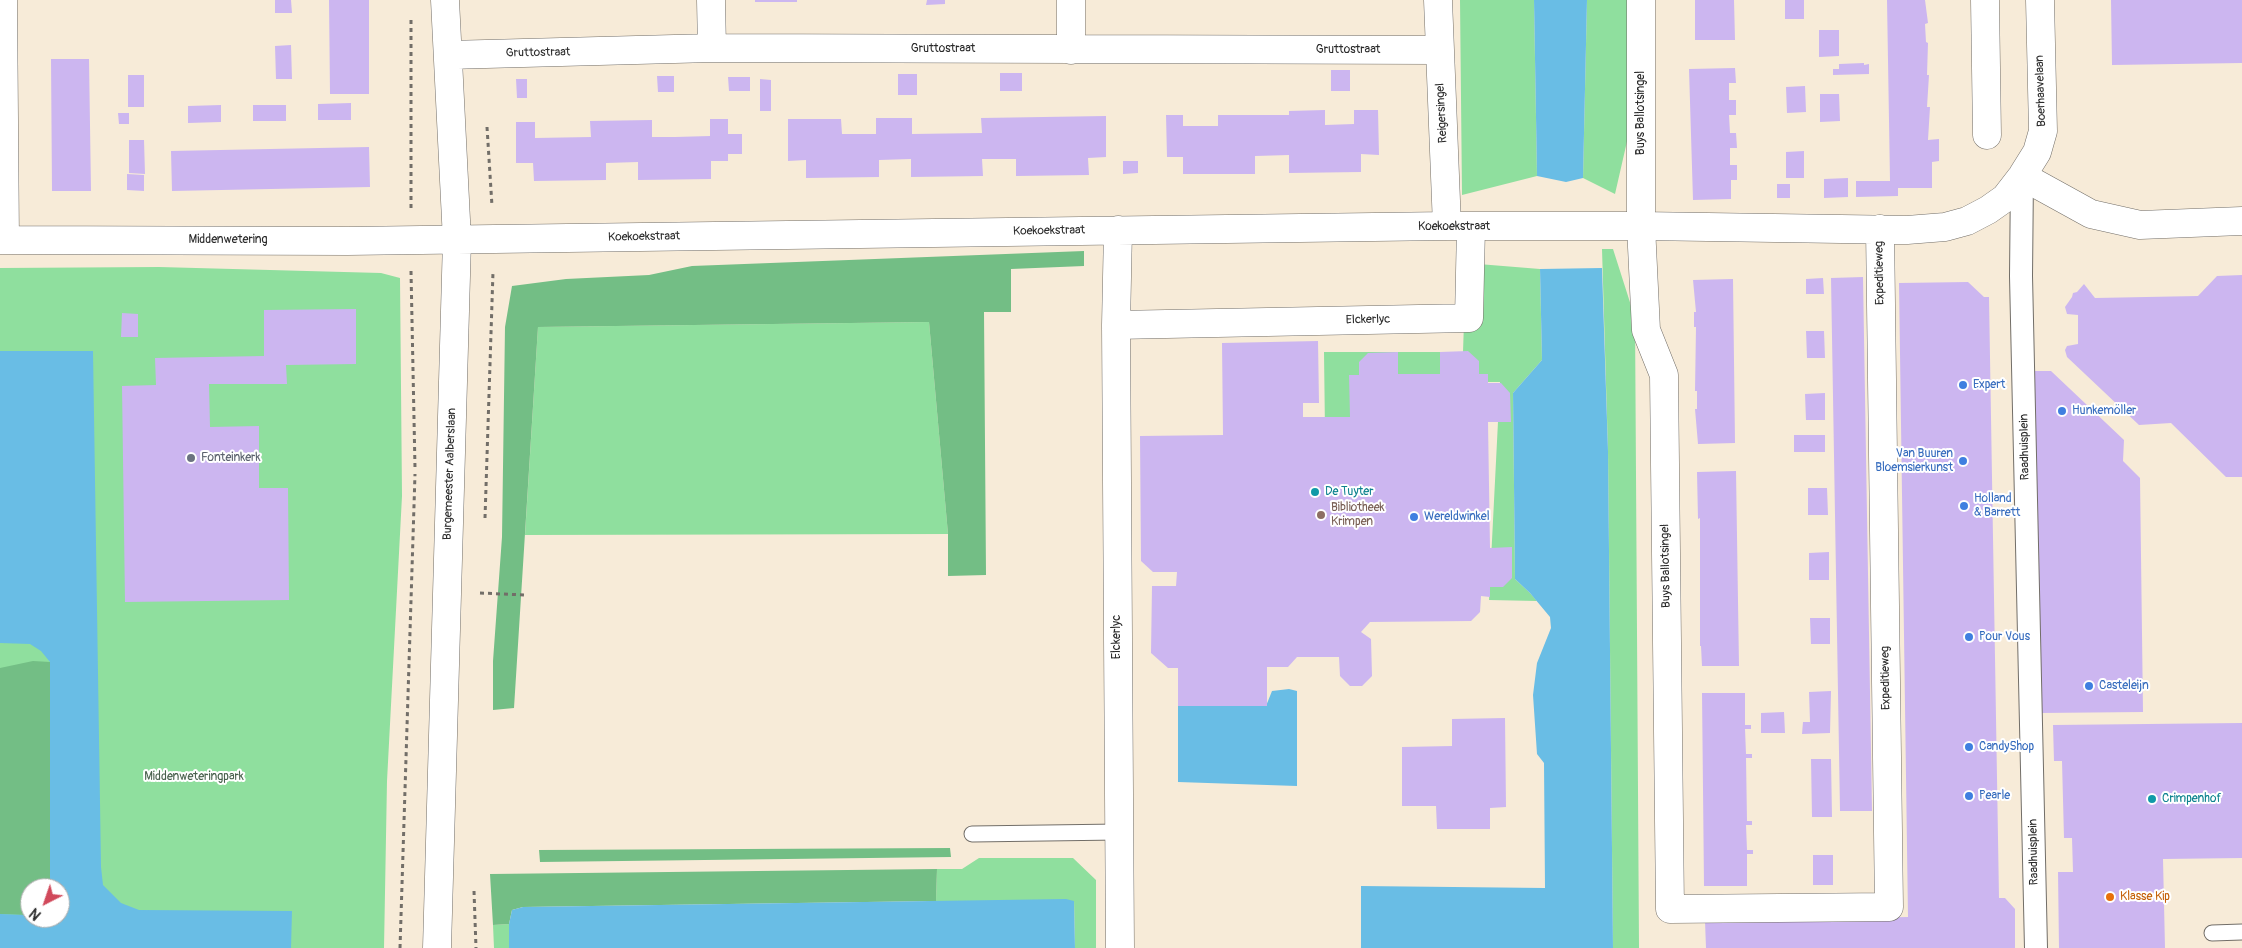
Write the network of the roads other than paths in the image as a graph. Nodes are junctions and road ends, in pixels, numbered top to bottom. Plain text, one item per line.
1 (3, 0) edge
2 (445, 0) edge
3 (711, 0) edge
4 (1070, 0) edge
5 (1438, 0) edge
6 (1641, 0) edge
7 (1985, 0) edge
8 (2040, 0) edge
9 (712, 48) junction
10 (1071, 50) junction
11 (1439, 50) junction
12 (448, 55) junction
13 (1987, 136) dead end
14 (2022, 176) junction
15 (2242, 221) edge
16 (1459, 226) junction
17 (1641, 226) junction
18 (1880, 229) junction
19 (1118, 230) junction
20 (2, 240) edge
21 (457, 240) junction
22 (1116, 326) junction
23 (1119, 832) junction
24 (972, 834) dead end
25 (1670, 909) joint
26 (2242, 932) edge
27 (2212, 933) dead end
28 (437, 948) edge
29 (1120, 948) edge
30 (2036, 948) edge

1 - 20 street
2 - 12 street, Burgemeester Aalberslaan
3 - 9 street
4 - 10 street
5 - 11 street, Reigersingel
6 - 17 street, Buys Ballotsingel
7 - 13 street
8 - 14 street, Boerhaavelaan
9 - 10 street, Gruttostraat
9 - 12 street, Gruttostraat
10 - 11 street, Gruttostraat
11 - 16 street, Reigersingel
12 - 21 street, Burgemeester Aalberslaan
14 - 15 street
14 - 18 street
14 - 30 street, Raadhuisplein
16 - 17 street, Koekoekstraat
16 - 19 street, Koekoekstraat
16 - 22 street, Elckerlyc
17 - 18 street
17 - 25 street, Buys Ballotsingel
18 - 25 street, Expeditieweg
19 - 21 street, Koekoekstraat
19 - 22 street, Elckerlyc
20 - 21 street, Middenwetering
21 - 28 street, Burgemeester Aalberslaan
22 - 23 street, Elckerlyc
23 - 24 lane
23 - 29 street, Elckerlyc
26 - 27 lane

